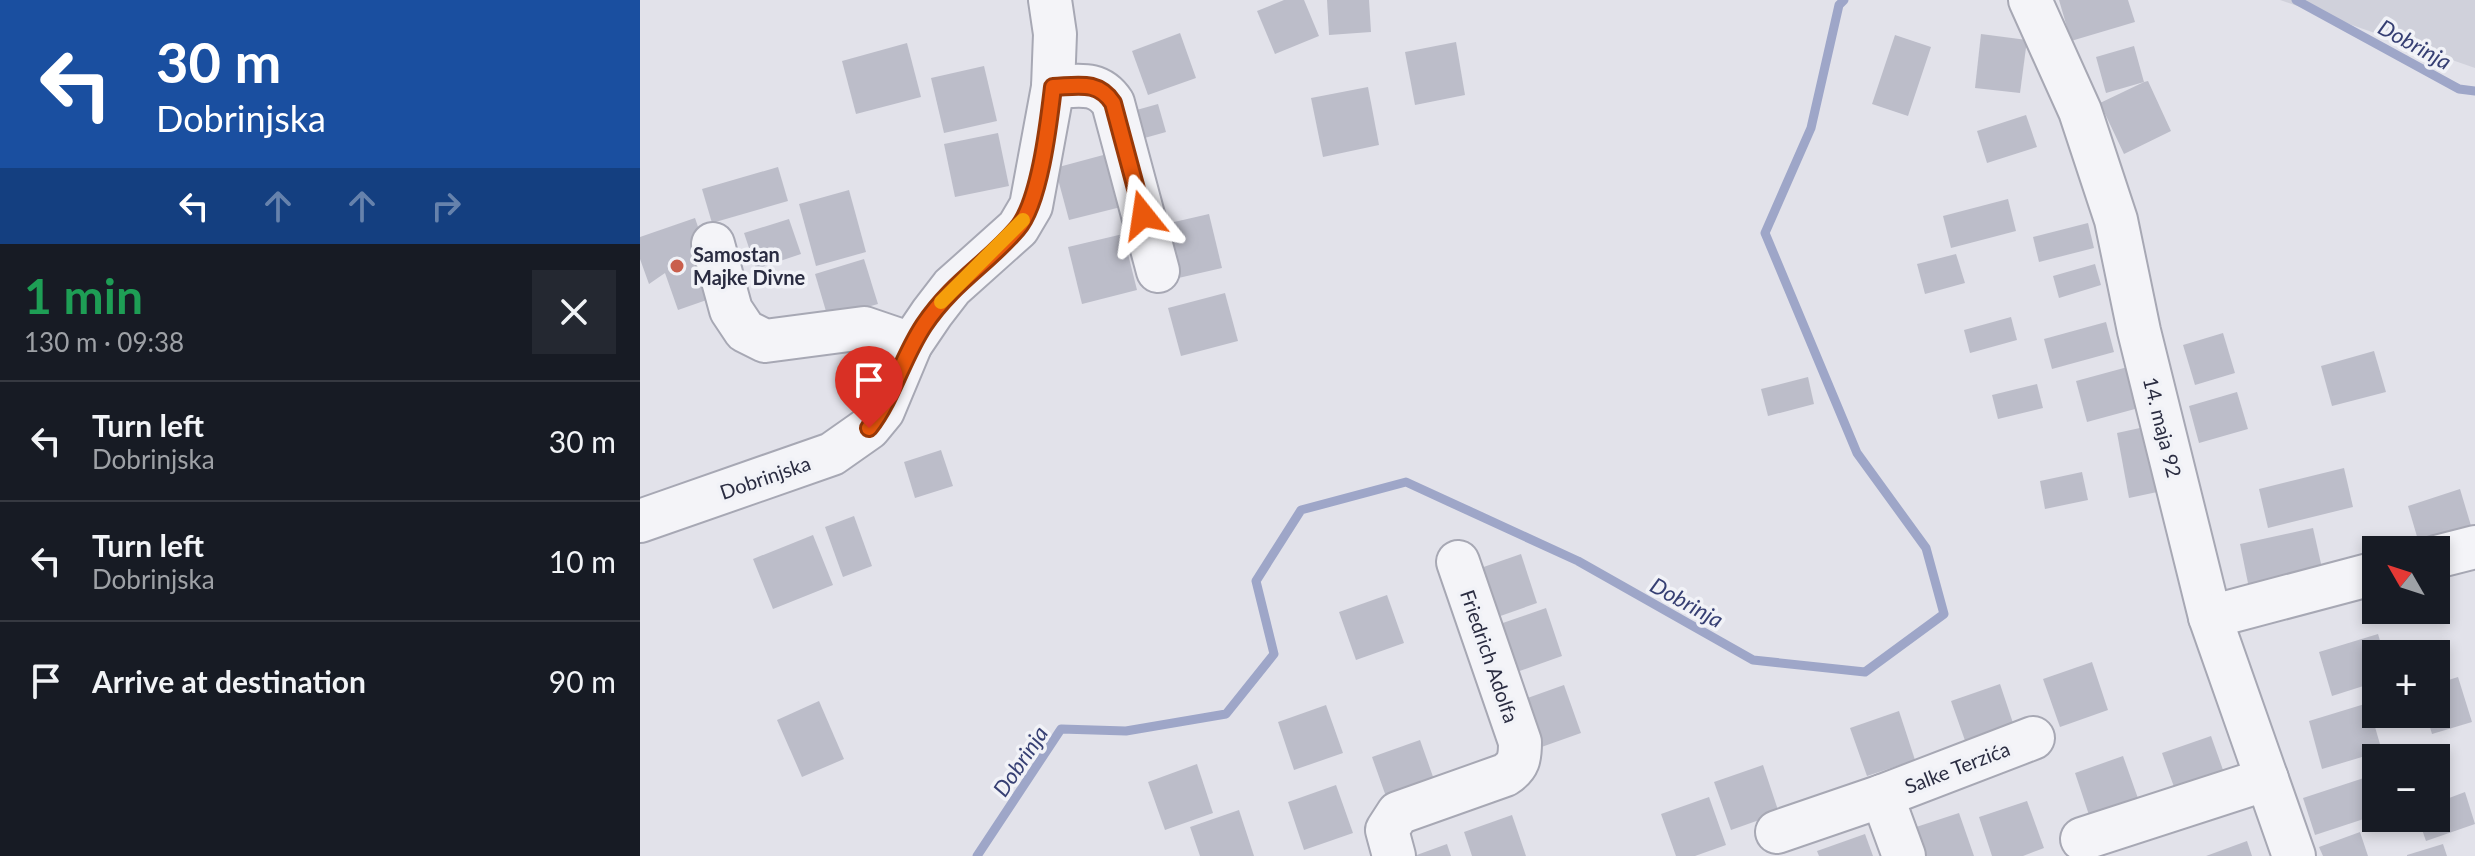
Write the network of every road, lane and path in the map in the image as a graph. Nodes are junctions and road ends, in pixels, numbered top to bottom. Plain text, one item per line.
1 (1050, 0) edge
2 (2030, 0) edge
3 (1053, 87) junction
4 (713, 244) dead end
5 (1158, 271) dead end
6 (911, 344) junction
7 (643, 508) edge
8 (2475, 547) edge
9 (2450, 553) edge
10 (1458, 562) dead end
11 (2362, 577) edge
12 (2210, 617) junction
13 (2033, 738) dead end
14 (2267, 779) junction
15 (1882, 796) junction
16 (1777, 832) dead end
17 (2082, 839) dead end
18 (1394, 856) edge
19 (1904, 856) edge
20 (2294, 856) edge

1 - 3 street, Dobrinjska
2 - 12 street, 14. maja 92
3 - 5 street
3 - 6 street, Dobrinjska
4 - 6 street
6 - 7 street, Dobrinjska
8 - 9 street
10 - 18 street, Friedrich Adolfa
11 - 12 street
12 - 14 street, 14. maja 92
13 - 15 street, Salke Terzića
14 - 17 street
14 - 20 street, 14. maja 92
15 - 16 street, Salke Terzića
15 - 19 street, Salke Terzića

